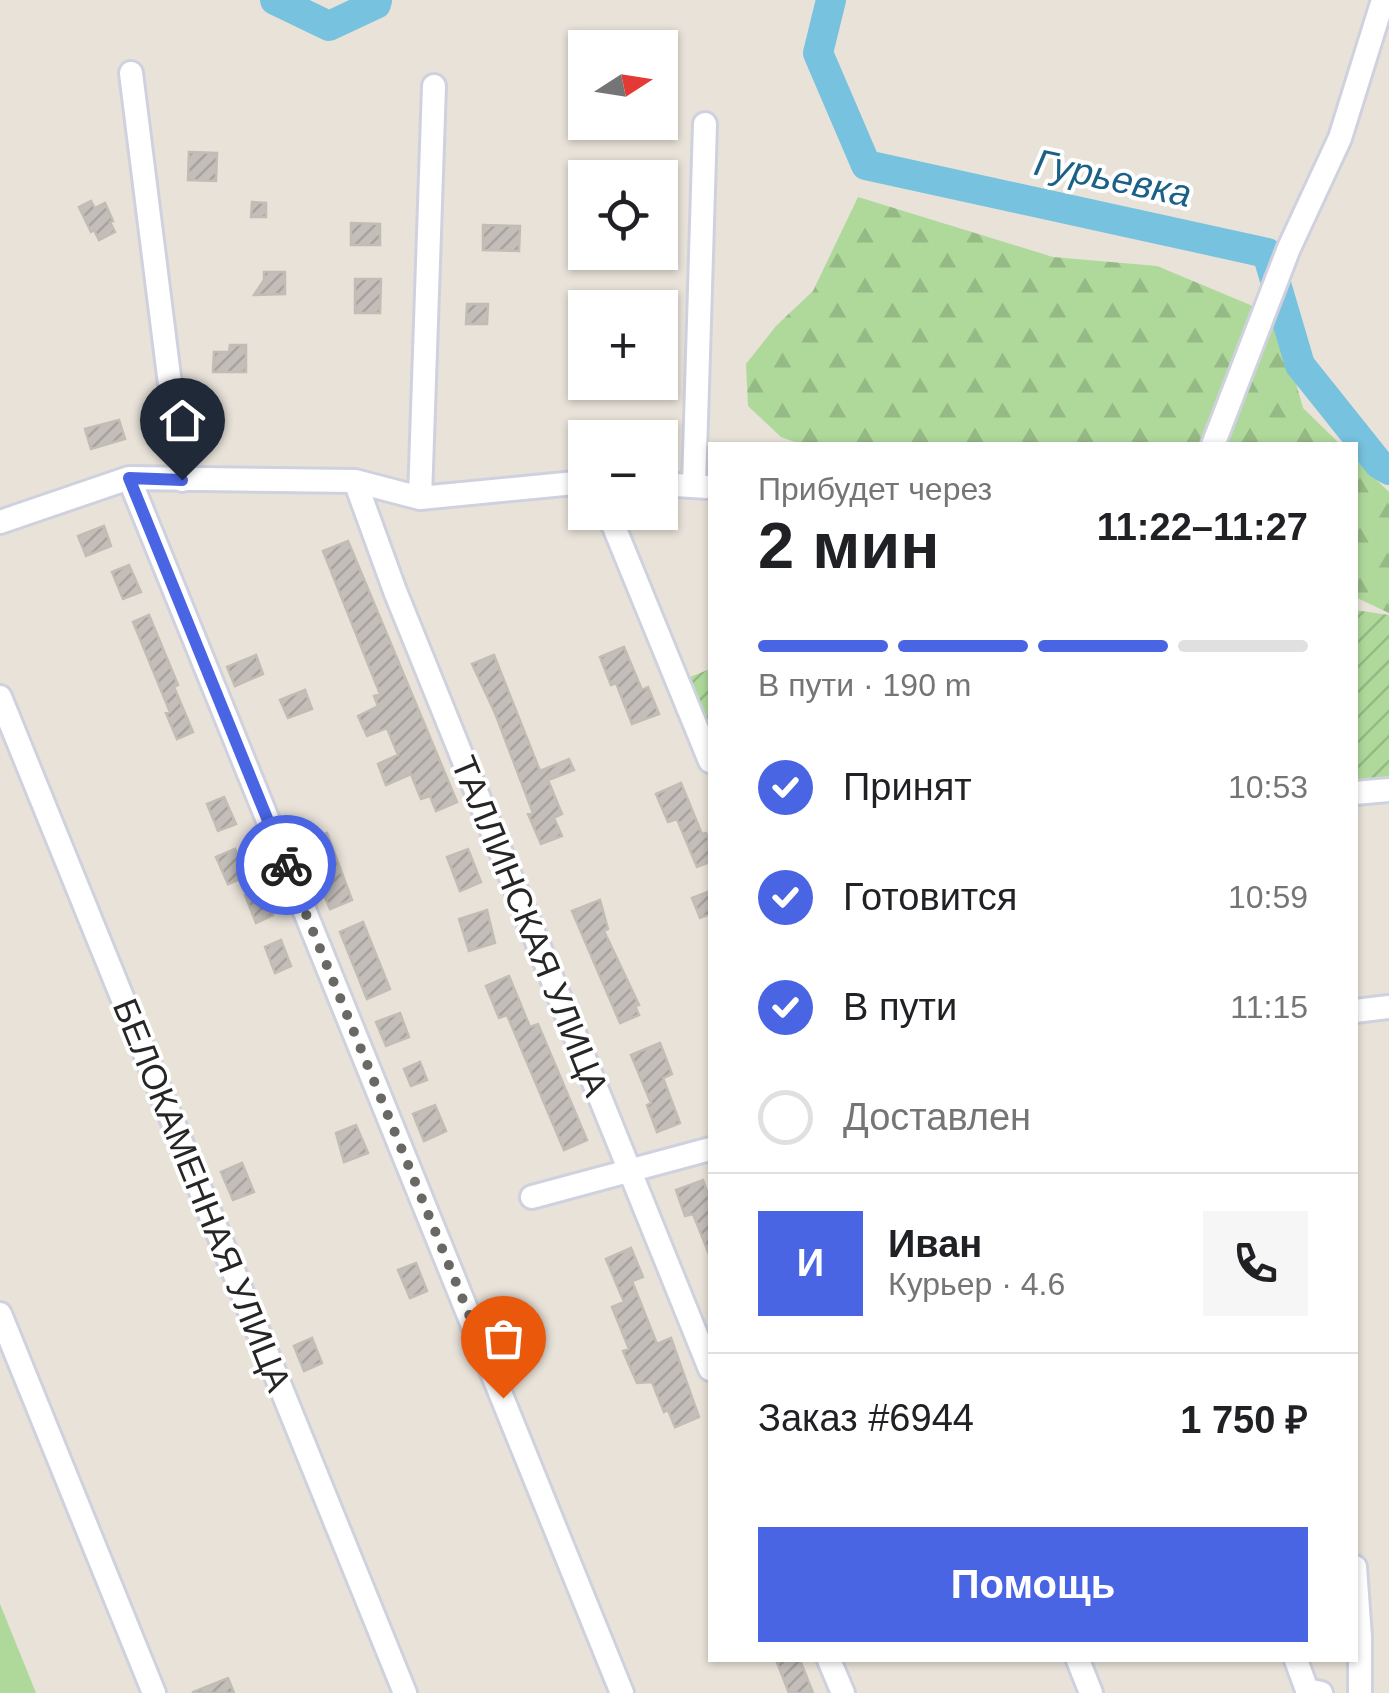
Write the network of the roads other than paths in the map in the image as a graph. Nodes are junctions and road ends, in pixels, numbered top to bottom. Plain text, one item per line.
1 (1383, 0) edge
2 (130, 73) dead end
3 (434, 86) dead end
4 (705, 124) dead end
5 (1214, 442) edge
6 (129, 478) junction
7 (182, 480) junction
8 (355, 481) junction
9 (568, 484) edge
10 (702, 487) edge
11 (420, 498) junction
12 (0, 522) edge
13 (615, 530) edge
14 (0, 697) edge
15 (708, 756) edge
16 (1389, 790) edge
17 (1358, 793) edge
18 (1389, 1007) edge
19 (1358, 1011) edge
20 (708, 1150) edge
21 (630, 1170) junction
22 (532, 1197) dead end
23 (0, 1314) edge
24 (708, 1364) edge
25 (1358, 1608) edge
26 (831, 1662) edge
27 (1079, 1662) edge
28 (1297, 1662) edge
29 (154, 1693) edge
30 (405, 1693) edge
31 (622, 1693) edge
32 (843, 1693) edge
33 (1091, 1693) edge
34 (1321, 1693) edge
35 (1360, 1693) edge

1 - 5 street
2 - 7 street
3 - 11 street
4 - 10 street
6 - 7 street
6 - 12 street
6 - 31 street
7 - 8 street
8 - 11 street
8 - 21 street, ТАЛЛИНСКАЯ УЛИЦА
9 - 11 street
13 - 15 street
14 - 30 street, БЕЛОКАМЕННАЯ УЛИЦА
16 - 17 street
18 - 19 street
20 - 21 street
21 - 22 street
21 - 24 street, ТАЛЛИНСКАЯ УЛИЦА
23 - 29 street
25 - 35 street
26 - 32 street
27 - 33 street
28 - 34 street

